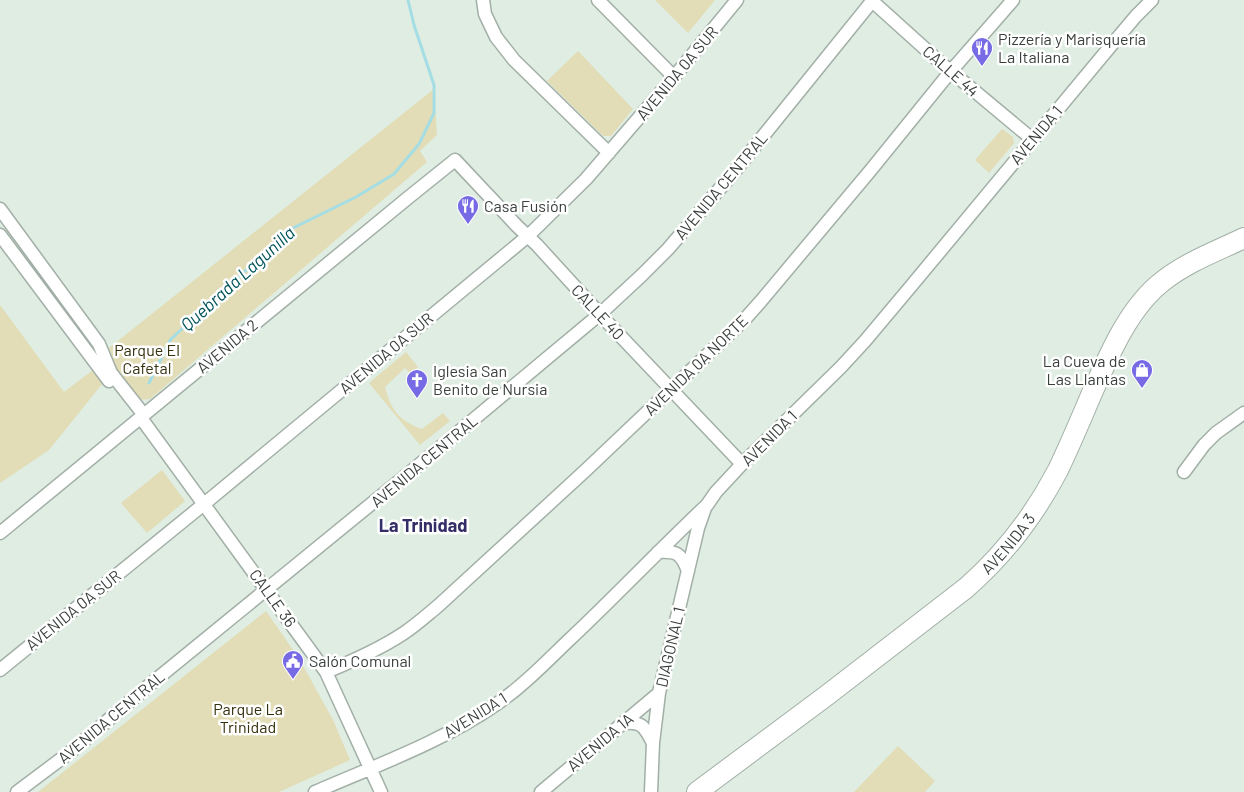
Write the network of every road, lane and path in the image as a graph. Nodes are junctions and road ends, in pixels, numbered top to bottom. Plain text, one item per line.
1 (483, 0) edge
2 (598, 0) edge
3 (738, 0) edge
4 (1013, 0) edge
5 (1152, 0) edge
6 (872, 1) edge
7 (951, 71) junction
8 (674, 77) junction
9 (1032, 139) junction
10 (609, 153) junction
11 (455, 160) joint
12 (0, 209) edge
13 (0, 235) edge
14 (528, 236) junction
15 (1244, 238) edge
16 (600, 314) junction
17 (671, 390) junction
18 (1244, 414) edge
19 (141, 418) junction
20 (742, 464) junction
21 (1184, 472) dead end
22 (204, 504) junction
23 (707, 505) junction
24 (0, 533) edge
25 (658, 552) junction
26 (688, 571) junction
27 (268, 590) junction
28 (0, 670) edge
29 (326, 672) junction
30 (659, 693) junction
31 (624, 723) junction
32 (654, 743) junction
33 (370, 768) junction
34 (17, 792) edge
35 (315, 792) edge
36 (381, 792) edge
37 (541, 792) edge
38 (651, 792) edge
39 (697, 792) edge

1 - 10 street
2 - 8 street
3 - 8 street, AVENIDA 0A SUR
4 - 7 street, AVENIDA 0A NORTE
5 - 9 street, AVENIDA 1
6 - 7 street, CALLE 44
6 - 16 street, AVENIDA CENTRAL
7 - 9 street, CALLE 44
7 - 17 street, AVENIDA 0A NORTE
8 - 10 street, AVENIDA 0A SUR
9 - 20 street, AVENIDA 1
10 - 14 street, AVENIDA 0A SUR
11 - 14 street, CALLE 40
11 - 19 street, AVENIDA 2
12 - 19 street
13 - 19 street
14 - 16 street, CALLE 40
14 - 22 street, AVENIDA 0A SUR
15 - 39 main road, AVENIDA 3
16 - 17 street, CALLE 40
16 - 27 street, AVENIDA CENTRAL
17 - 20 street, CALLE 40
17 - 29 street, AVENIDA 0A NORTE
18 - 21 street
19 - 22 street, CALLE 36
19 - 24 street, AVENIDA 2
20 - 23 street, AVENIDA 1
22 - 27 street, CALLE 36
22 - 28 street, AVENIDA 0A SUR
23 - 25 street, AVENIDA 1
23 - 26 street, DIAGONAL 1
25 - 26 street
25 - 33 street, AVENIDA 1
26 - 30 street, DIAGONAL 1
27 - 29 street, CALLE 36
27 - 34 street, AVENIDA CENTRAL
29 - 33 street, CALLE 36
30 - 31 street, AVENIDA 1A
30 - 32 street, DIAGONAL 1
31 - 32 street
31 - 37 street, AVENIDA 1A
32 - 38 street, DIAGONAL 1
33 - 35 street, AVENIDA 1
33 - 36 street, CALLE 36

